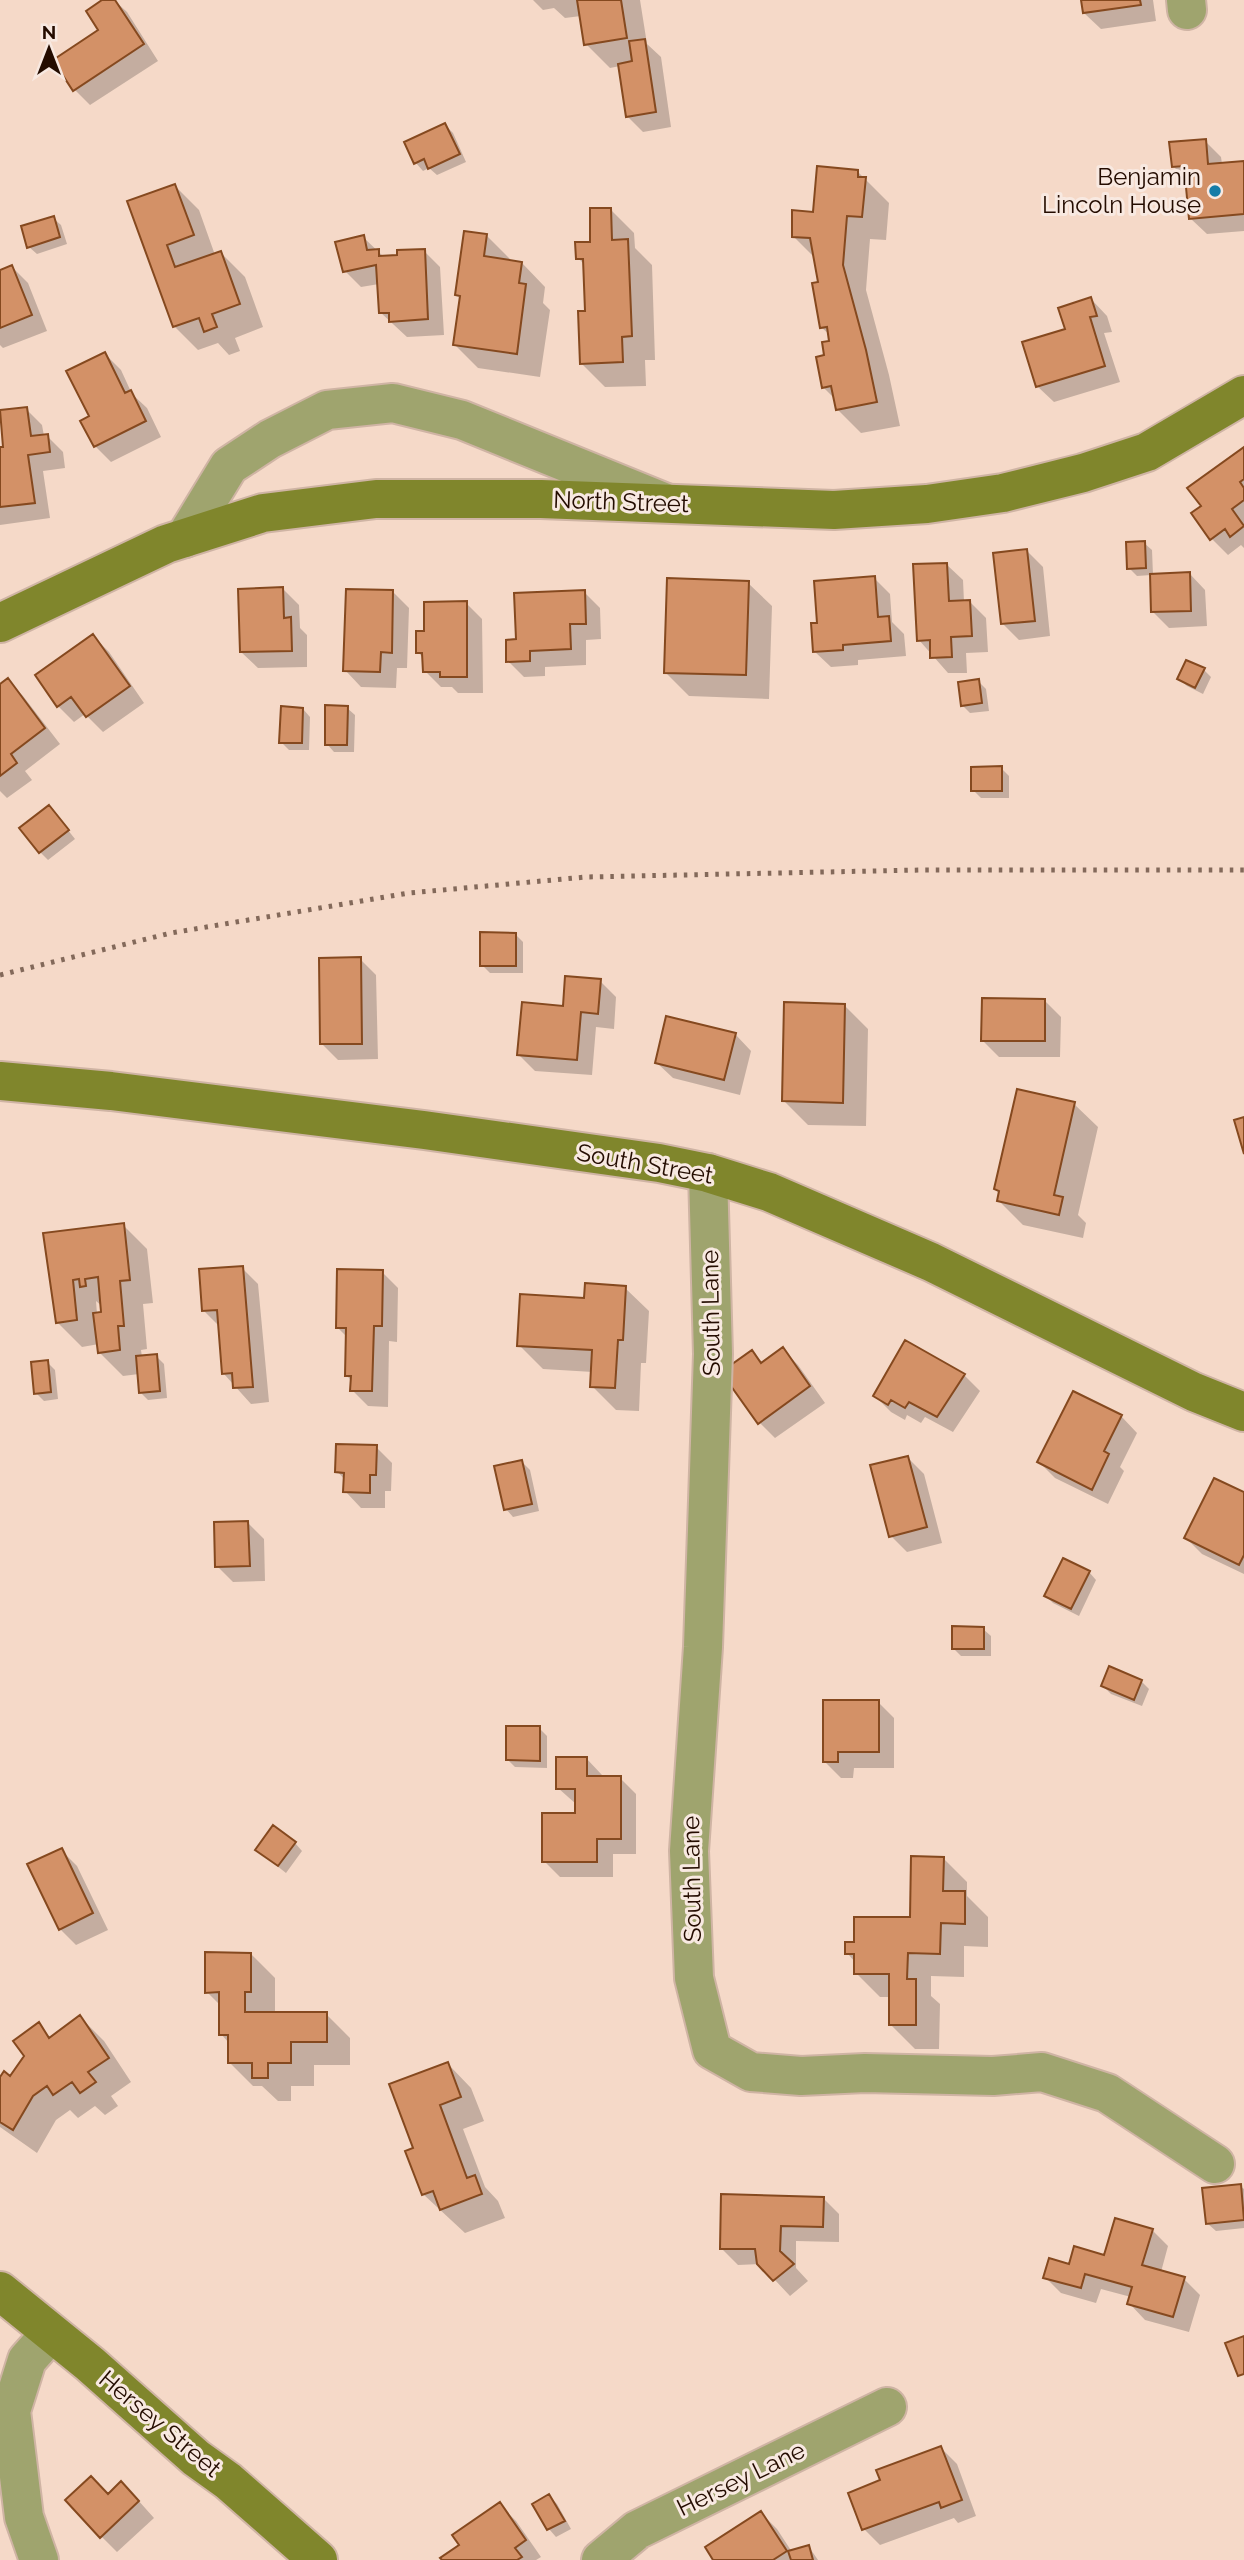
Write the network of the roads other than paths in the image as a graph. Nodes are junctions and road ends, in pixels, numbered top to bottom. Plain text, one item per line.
1 (1244, 395) edge
2 (668, 504) junction
3 (185, 538) junction
4 (13, 617) edge
5 (0, 639) edge
6 (0, 1081) edge
7 (708, 1173) junction
8 (1244, 1412) edge
9 (1215, 2164) dead end
10 (0, 2291) edge
11 (50, 2334) junction
12 (887, 2407) dead end
13 (38, 2560) edge
14 (318, 2560) edge
15 (601, 2560) edge

1 - 2 street, North Street
2 - 3 street, North Street
2 - 3 street
3 - 4 street, North Street
4 - 5 street
6 - 7 street, South Street
7 - 8 street, South Street
7 - 9 street, South Lane
10 - 11 street, Hersey Street
11 - 13 street
11 - 14 street, Hersey Street
12 - 15 street, Hersey Lane

